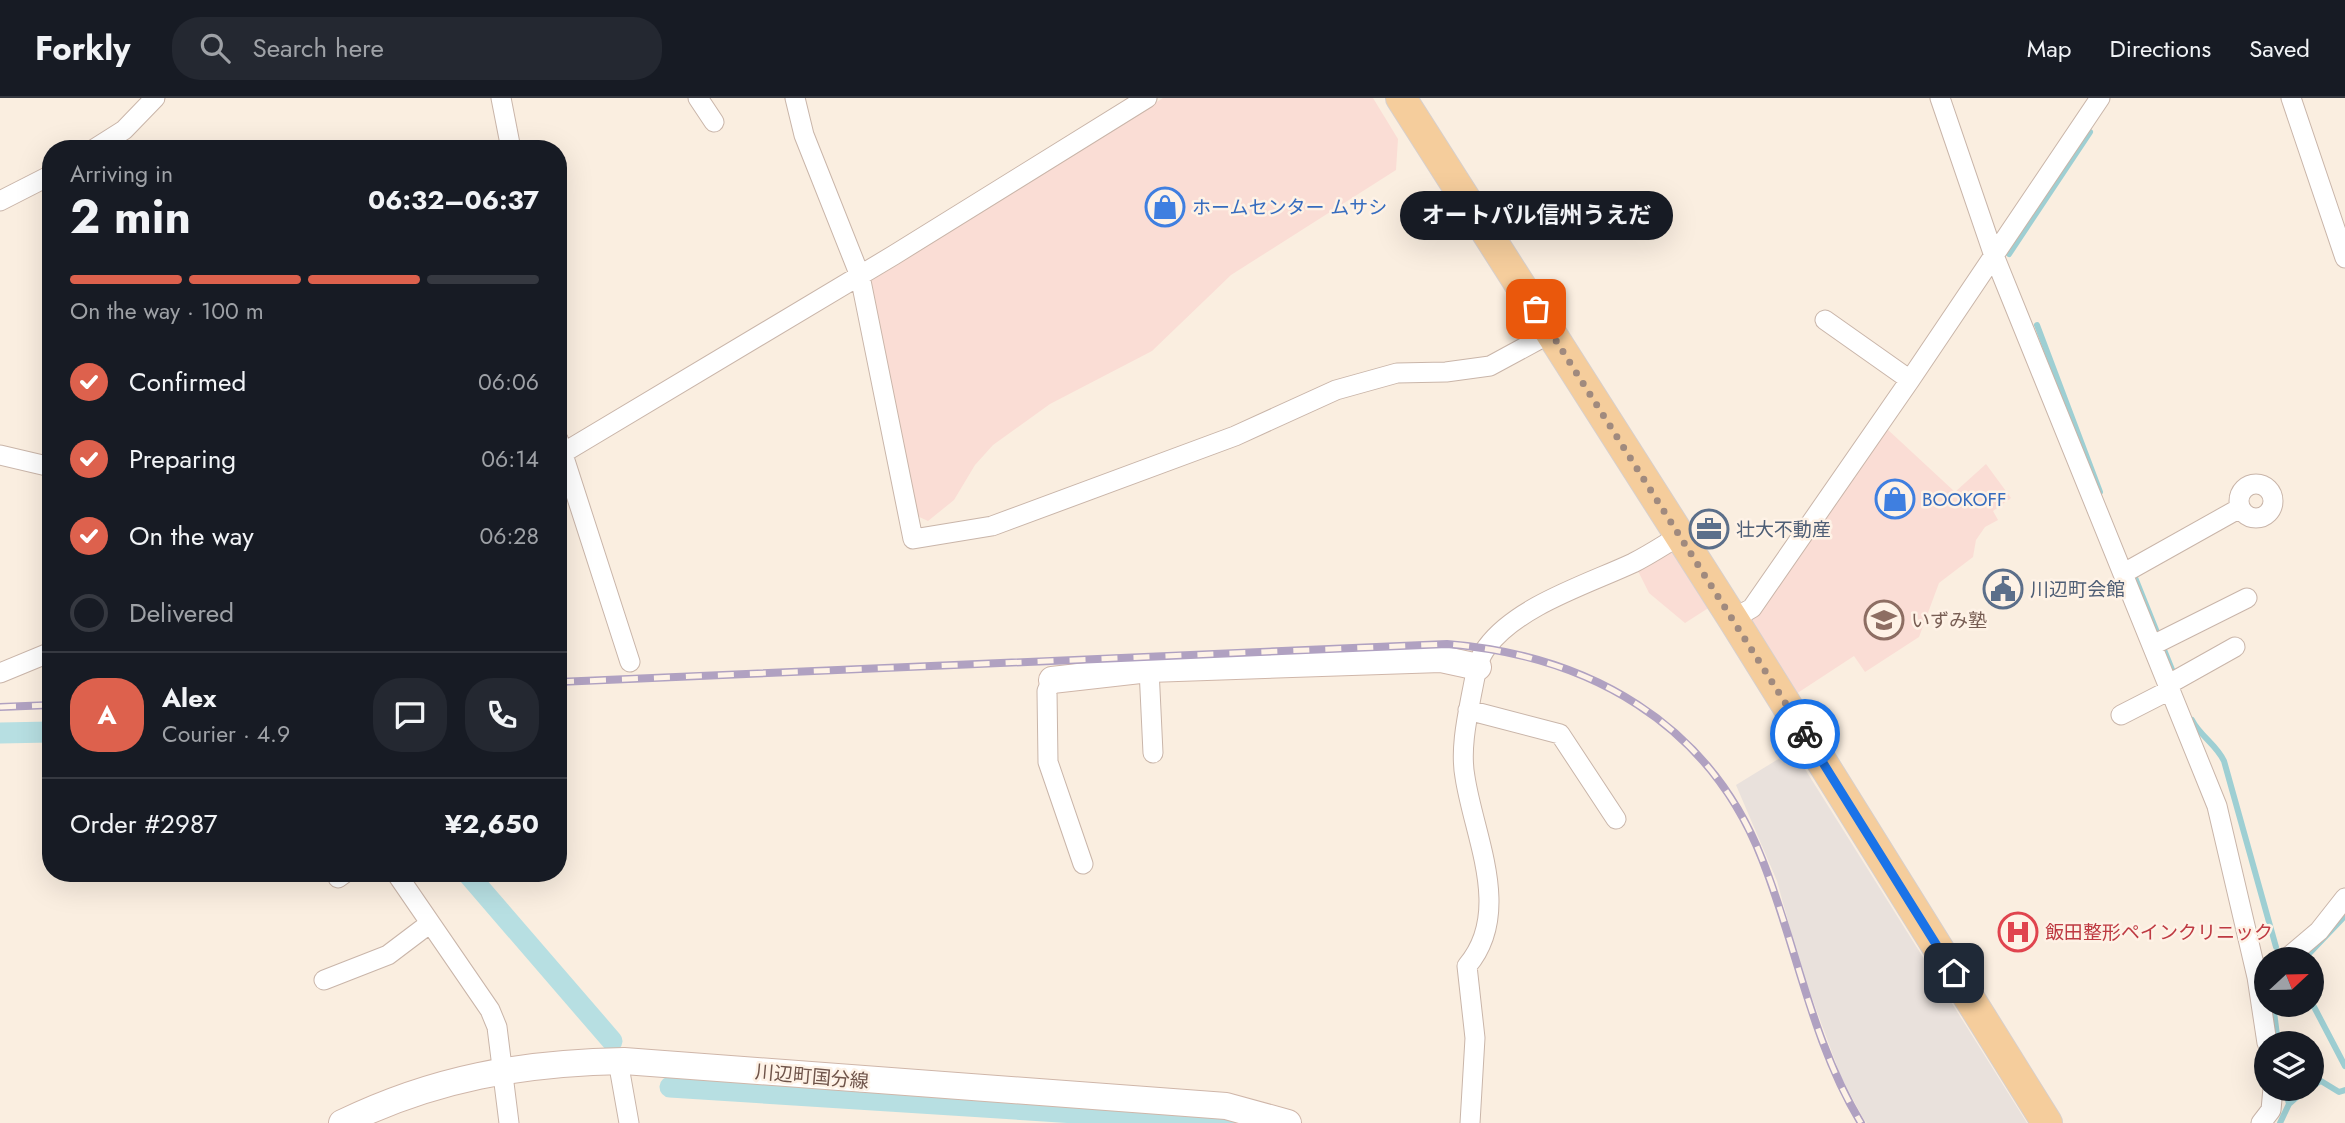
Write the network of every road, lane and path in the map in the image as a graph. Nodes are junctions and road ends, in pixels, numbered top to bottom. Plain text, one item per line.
1 (155, 98) edge
2 (501, 98) edge
3 (698, 98) edge
4 (795, 98) edge
5 (1147, 98) edge
6 (1401, 98) edge
7 (1940, 98) edge
8 (2291, 98) edge
9 (2094, 101) edge
10 (714, 122) dead end
11 (108, 140) edge
12 (509, 140) edge
13 (42, 180) edge
14 (0, 201) edge
15 (1993, 253) junction
16 (2345, 258) edge
17 (860, 276) junction
18 (1825, 320) dead end
19 (1551, 333) junction
20 (1910, 380) junction
21 (567, 445) edge
22 (0, 455) edge
23 (42, 465) edge
24 (567, 470) edge
25 (2240, 508) dead end
26 (1679, 536) junction
27 (2130, 569) junction
28 (2247, 598) dead end
29 (1733, 619) junction
30 (2153, 645) junction
31 (2235, 647) dead end
32 (42, 656) edge
33 (630, 662) dead end
34 (1478, 667) junction
35 (1149, 669) junction
36 (0, 673) edge
37 (1052, 680) joint
38 (2169, 684) junction
39 (1468, 710) junction
40 (2121, 715) dead end
41 (1153, 753) dead end
42 (1616, 819) dead end
43 (1083, 864) dead end
44 (402, 882) edge
45 (2345, 898) edge
46 (429, 924) junction
47 (2255, 947) edge
48 (2300, 947) edge
49 (324, 980) dead end
50 (618, 1061) junction
51 (503, 1070) junction
52 (2272, 1101) edge
53 (352, 1121) edge
54 (509, 1123) edge
55 (629, 1123) edge
56 (1288, 1123) edge
57 (1470, 1123) edge
58 (2047, 1123) edge
59 (2261, 1123) edge

1 - 11 street
2 - 12 street
3 - 10 street
4 - 17 street
5 - 17 street
6 - 19 main road
7 - 15 street
8 - 16 street
9 - 15 street
13 - 14 street
15 - 20 street
15 - 27 street
17 - 19 street
17 - 21 street
18 - 20 street
19 - 26 main road
20 - 29 street
22 - 23 street
24 - 33 street
25 - 27 street
26 - 29 main road
26 - 34 street
27 - 30 street
28 - 30 street
29 - 58 main road
30 - 38 street
31 - 38 street
32 - 36 street
34 - 35 street
34 - 39 street
35 - 37 street
35 - 41 street
37 - 43 street
38 - 40 street
38 - 47 street
39 - 42 street
39 - 57 street
44 - 46 street
45 - 48 street
46 - 49 street
46 - 51 street
50 - 51 street, 川辺町国分線
50 - 55 street
50 - 56 street, 川辺町国分線
51 - 53 street, 川辺町国分線
51 - 54 street
52 - 59 street

